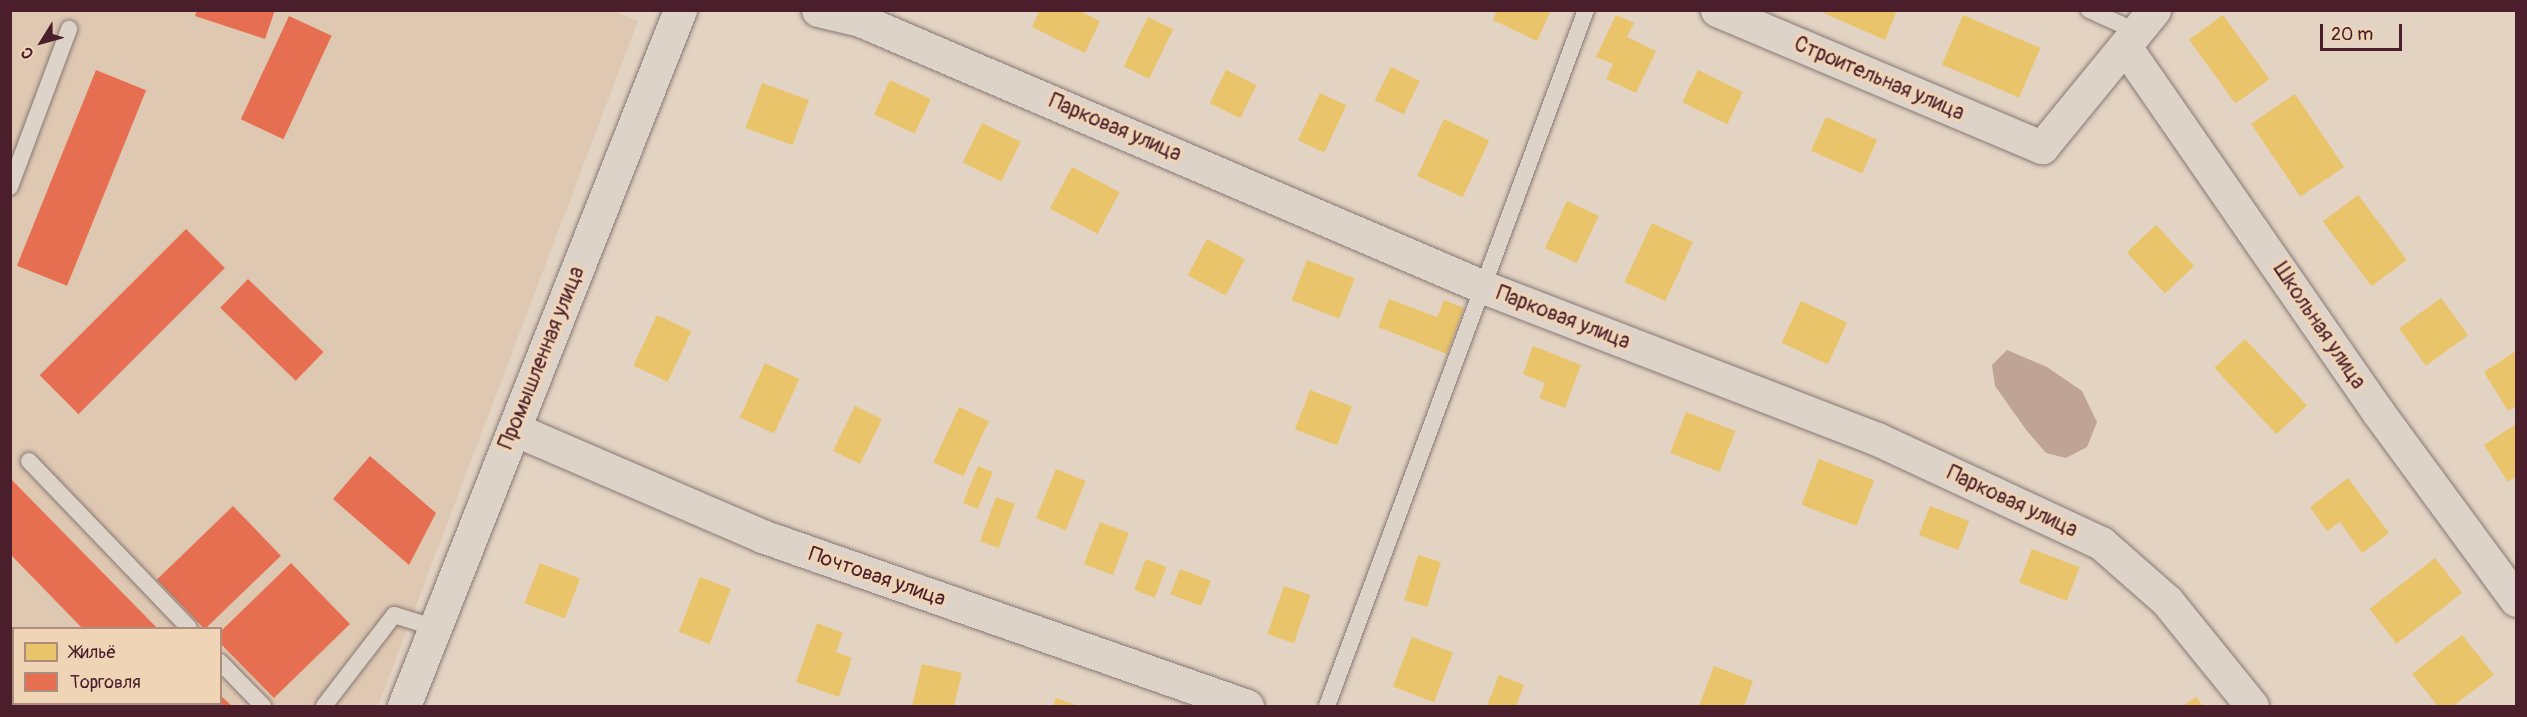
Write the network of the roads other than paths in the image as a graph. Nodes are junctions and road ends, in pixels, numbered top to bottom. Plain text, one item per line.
1 (680, 10) edge
2 (818, 10) edge
3 (1586, 10) edge
4 (1717, 10) edge
5 (2089, 10) edge
6 (69, 29) dead end
7 (2139, 30) edge
8 (10, 187) edge
9 (1486, 288) junction
10 (514, 429) junction
11 (29, 461) dead end
12 (2517, 600) edge
13 (188, 627) edge
14 (436, 628) junction
15 (222, 664) edge
16 (263, 706) edge
17 (324, 706) edge
18 (404, 706) edge
19 (1247, 706) edge
20 (1327, 706) edge
21 (2252, 706) edge

1 - 10 street, Промышленная улица
2 - 9 street, Парковая улица
3 - 9 lane
4 - 7 street, Строительная улица
5 - 7 lane
6 - 8 lane
7 - 12 street, Школьная улица
9 - 20 lane
9 - 21 street, Парковая улица
10 - 14 street, Промышленная улица
10 - 19 street, Почтовая улица
11 - 13 lane
14 - 17 lane
14 - 18 street, Промышленная улица
15 - 16 lane

